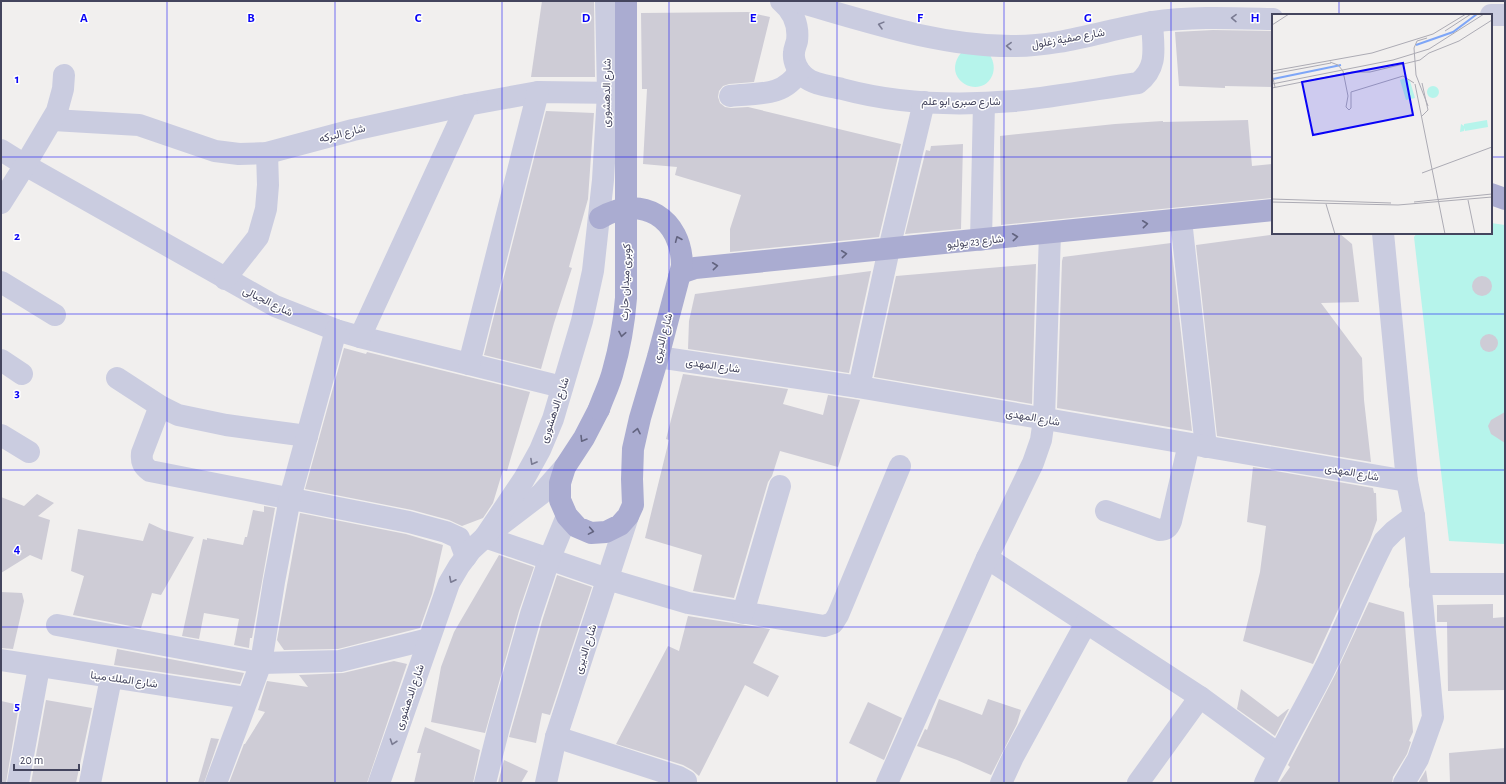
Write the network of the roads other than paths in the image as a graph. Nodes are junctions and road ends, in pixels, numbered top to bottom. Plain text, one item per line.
1 (606, 1) edge
2 (626, 1) edge
3 (634, 1) edge
4 (781, 1) edge
5 (795, 1) edge
6 (1492, 15) edge
7 (1505, 15) edge
8 (1272, 19) edge
9 (1152, 22) junction
10 (799, 71) junction
11 (64, 75) dead end
12 (538, 92) junction
13 (608, 93) junction
14 (634, 93) junction
15 (730, 96) dead end
16 (924, 102) junction
17 (984, 103) junction
18 (467, 105) junction
19 (53, 120) junction
20 (1, 150) edge
21 (267, 153) junction
22 (25, 165) junction
23 (1492, 194) edge
24 (1505, 199) edge
25 (1, 203) edge
26 (636, 208) junction
27 (1272, 210) edge
28 (600, 218) junction
29 (1181, 220) junction
30 (1050, 233) junction
31 (1383, 234) edge
32 (981, 240) junction
33 (889, 249) junction
34 (679, 277) junction
35 (225, 279) junction
36 (1, 282) edge
37 (55, 315) dead end
38 (336, 330) junction
39 (360, 338) junction
40 (658, 357) junction
41 (1, 360) edge
42 (469, 364) junction
43 (22, 374) dead end
44 (117, 378) dead end
45 (562, 387) junction
46 (859, 387) junction
47 (160, 406) junction
48 (1044, 419) junction
49 (1, 435) edge
50 (307, 436) junction
51 (1197, 446) junction
52 (29, 452) dead end
53 (900, 466) dead end
54 (565, 467) junction
55 (1407, 482) junction
56 (780, 486) dead end
57 (290, 498) junction
58 (1106, 512) dead end
59 (567, 516) junction
60 (628, 516) junction
61 (1414, 516) junction
62 (485, 537) junction
63 (466, 557) junction
64 (987, 558) junction
65 (549, 560) junction
66 (607, 579) junction
67 (1420, 584) junction
68 (1505, 584) edge
69 (743, 613) junction
70 (1086, 623) junction
71 (57, 625) dead end
72 (429, 639) junction
73 (1, 660) edge
74 (260, 664) junction
75 (39, 667) junction
76 (111, 678) junction
77 (1200, 697) junction
78 (247, 698) junction
79 (556, 737) junction
80 (1278, 754) junction
81 (18, 783) edge
82 (90, 783) edge
83 (216, 783) edge
84 (379, 783) edge
85 (485, 783) edge
86 (546, 783) edge
87 (686, 783) edge
88 (887, 783) edge
89 (1001, 783) edge
90 (1138, 783) edge
91 (1265, 783) edge
92 (1404, 783) edge

1 - 13 street, شارع الدهشورى
2 -> 54 main road, كوبرى ميدان حارث, bridge
3 - 14 street
4 - 10 street
9 -> 5 street, شارع صفية زغلول
6 - 7 street
8 -> 9 street, شارع صفية زغلول
9 - 17 street, شارع صبرى ابو علم
10 - 15 street
10 - 16 street, شارع صبرى ابو علم
11 - 19 street
12 - 13 street, شارع البركه
12 - 18 street, شارع البركه
12 - 42 street
13 - 14 street, شارع البركه
13 - 28 street, شارع الدهشورى
14 - 26 street
16 - 17 street, شارع صبرى ابو علم
16 - 33 street
17 - 32 street
18 - 21 street, شارع البركه
18 - 39 street
19 - 21 street, شارع البركه
19 - 22 street
20 - 22 street, شارع الجبالى
21 - 35 street
22 - 25 street
22 - 35 street, شارع الجبالى
23 - 24 main road
26 - 28 main road
34 -> 26 main road, شارع الديرى
27 - 29 main road, شارع 23 يوليو
28 - 45 street, شارع الدهشورى
30 -> 29 main road, شارع 23 يوليو
29 - 51 street
32 -> 30 main road, شارع 23 يوليو
30 - 48 street
31 - 55 street
32 - 33 main road, شارع 23 يوليو
34 -> 33 main road, شارع 23 يوليو
33 - 46 street
34 - 40 main road, شارع الديرى
35 - 38 street, شارع الجبالى
36 - 37 street
38 - 39 street, شارع الجبالى
38 - 50 street
39 - 42 street, شارع الجبالى
40 - 46 street, شارع المهدى
60 -> 40 main road, شارع الديرى
41 - 43 street
42 - 45 street, شارع الجبالى
44 - 47 street
45 -> 62 street, شارع الدهشورى
46 - 48 street, شارع المهدى
47 - 50 street
47 - 57 street
48 - 51 street, شارع المهدى
48 - 64 street
49 - 52 street
50 - 57 street
51 - 55 street, شارع المهدى
51 - 58 street
53 - 69 street
54 - 59 main road
54 - 62 street, كوبرى ميدان حارث
55 - 61 street
56 - 69 street
57 - 63 street
57 - 74 street
59 -> 60 main road
59 - 65 street
60 - 66 street, شارع الديرى
61 - 67 street
61 - 80 street
62 - 63 street, شارع الدهشورى
62 - 65 street
63 -> 72 street, شارع الدهشورى
64 - 70 street
64 - 88 street
65 - 66 street
65 - 85 street
66 - 69 street
66 - 79 street, شارع الديرى
67 - 68 street
67 - 92 street
70 - 77 street
70 - 89 street
71 - 74 street
72 - 74 street
72 -> 84 street, شارع الدهشورى
73 - 75 street, شارع الملك مينا
74 - 78 street
75 - 76 street, شارع الملك مينا
75 - 81 street
76 - 78 street, شارع الملك مينا
76 - 82 street
77 - 80 street
77 - 90 street
78 - 83 street
79 - 86 street, شارع الديرى
79 - 87 street
80 - 91 street

